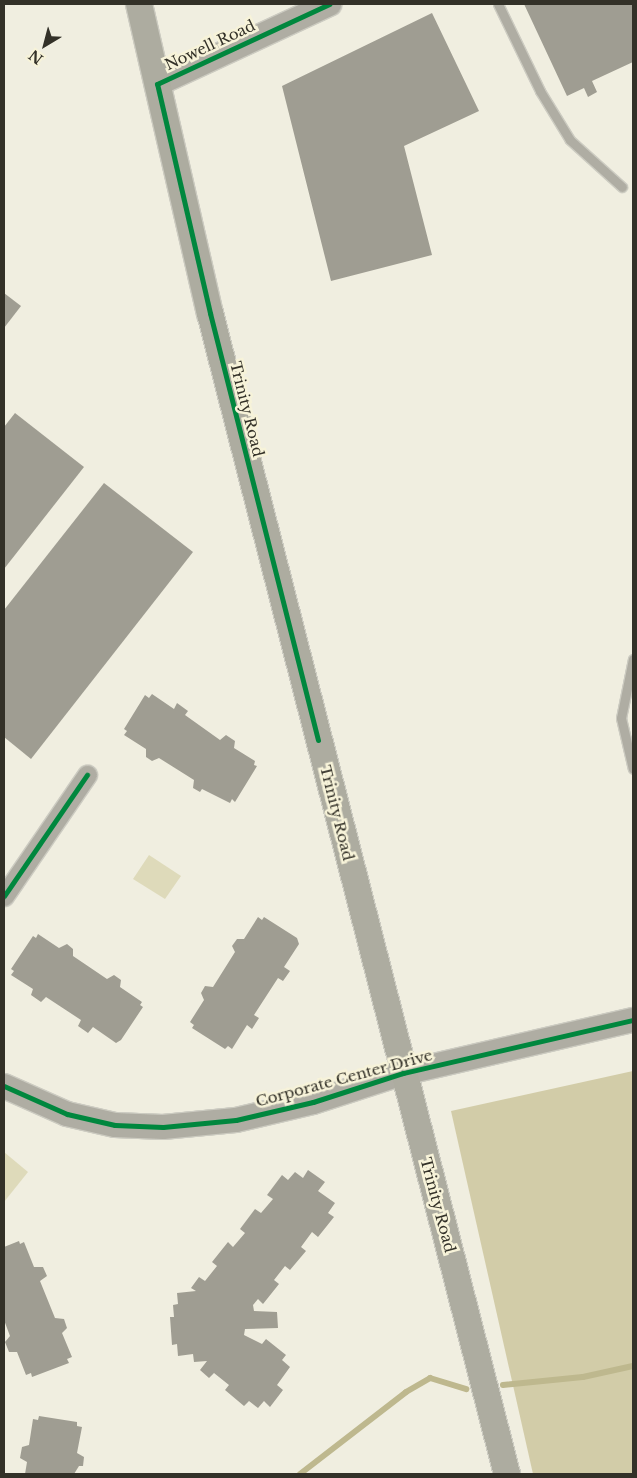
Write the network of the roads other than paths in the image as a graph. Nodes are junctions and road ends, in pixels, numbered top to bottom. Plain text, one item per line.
1 (139, 4) edge
2 (329, 4) edge
3 (498, 4) edge
4 (157, 84) junction
5 (622, 187) dead end
6 (633, 658) edge
7 (633, 769) edge
8 (87, 775) dead end
9 (4, 896) edge
10 (633, 1020) edge
11 (403, 1073) junction
12 (4, 1086) edge
13 (507, 1474) edge

1 - 4 main road, Trinity Road
2 - 4 street, Nowell Road
3 - 5 lane
4 - 11 main road, Trinity Road
6 - 7 lane
8 - 9 street
10 - 11 street, Corporate Center Drive
11 - 12 street, Corporate Center Drive
11 - 13 main road, Trinity Road

